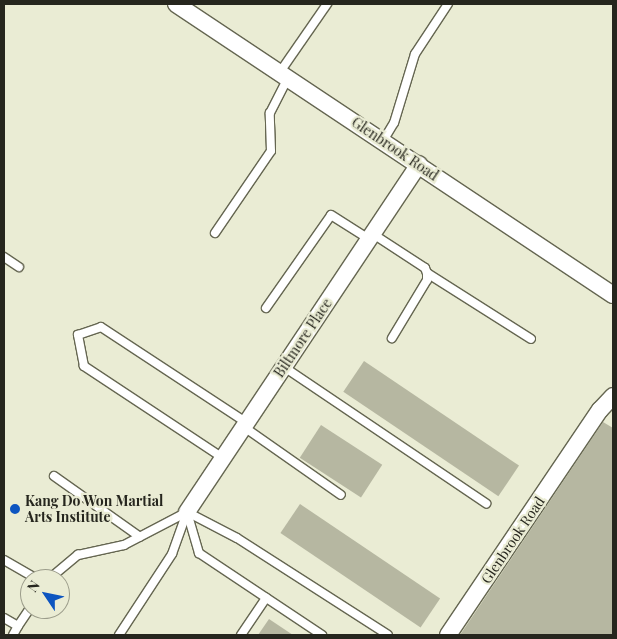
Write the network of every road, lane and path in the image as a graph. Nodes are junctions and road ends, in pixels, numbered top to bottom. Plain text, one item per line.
1 (176, 4) edge
2 (326, 4) edge
3 (448, 4) edge
4 (284, 75) junction
5 (383, 141) junction
6 (419, 164) junction
7 (215, 233) dead end
8 (371, 236) junction
9 (4, 256) edge
10 (19, 267) dead end
11 (427, 273) junction
12 (613, 295) edge
13 (266, 308) dead end
14 (392, 338) dead end
15 (531, 339) dead end
16 (284, 367) junction
17 (613, 396) edge
18 (245, 425) junction
19 (223, 458) junction
20 (54, 476) dead end
21 (341, 496) dead end
22 (486, 503) dead end
23 (187, 512) junction
24 (140, 537) junction
25 (4, 560) edge
26 (20, 569) edge
27 (61, 569) edge
28 (266, 598) junction
29 (4, 618) edge
30 (23, 619) edge
31 (18, 626) junction
32 (13, 635) edge
33 (119, 635) edge
34 (241, 635) edge
35 (322, 635) edge
36 (388, 635) edge
37 (448, 635) edge

1 - 4 street, Glenbrook Road
2 - 4 lane
3 - 5 lane
4 - 5 street, Glenbrook Road
4 - 7 lane
5 - 6 street, Glenbrook Road
6 - 8 street, Biltmore Place
6 - 12 street, Glenbrook Road
8 - 11 lane
8 - 13 lane
8 - 16 street, Biltmore Place
9 - 10 lane
11 - 14 lane
11 - 15 lane
16 - 18 street, Biltmore Place
16 - 22 lane
17 - 37 street, Glenbrook Road
18 - 19 street, Biltmore Place
18 - 19 lane
18 - 21 lane
19 - 23 street, Biltmore Place
20 - 24 lane
23 - 24 lane
23 - 28 lane
23 - 33 lane
23 - 36 lane
24 - 27 lane
25 - 26 lane
28 - 34 lane
28 - 35 lane
29 - 31 lane
30 - 31 lane
31 - 32 lane

